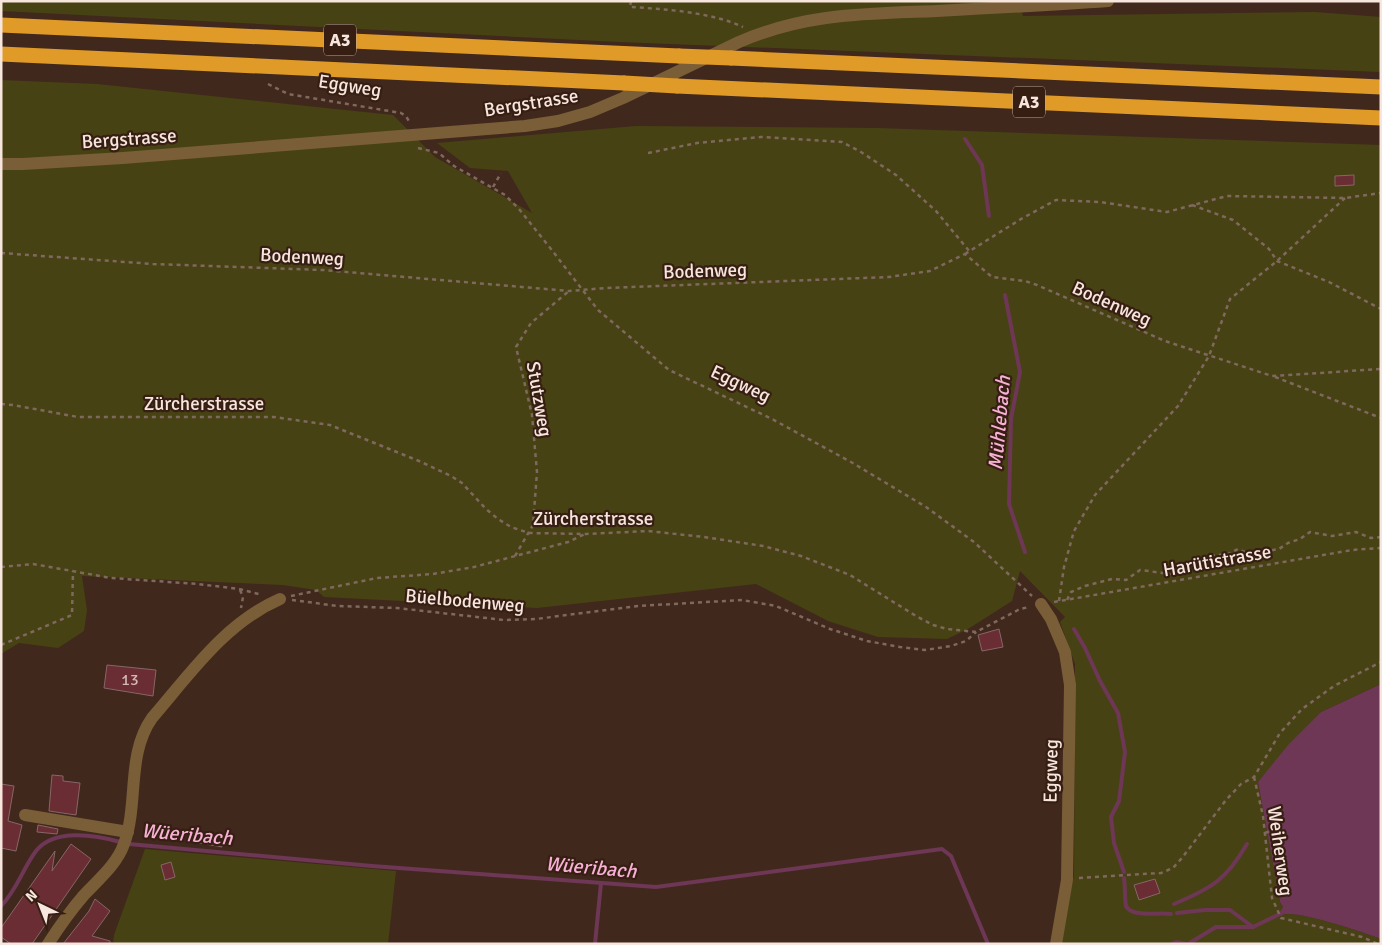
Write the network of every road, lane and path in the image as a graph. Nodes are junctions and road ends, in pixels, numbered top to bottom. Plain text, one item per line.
1 (631, 1) edge
2 (1108, 1) edge
3 (1, 25) edge
4 (758, 34) junction
5 (1, 54) edge
6 (268, 84) dead end
7 (1381, 87) edge
8 (1381, 118) edge
9 (414, 141) junction
10 (648, 153) dead end
11 (1, 164) edge
12 (501, 173) dead end
13 (493, 187) junction
14 (1381, 193) edge
15 (1345, 198) junction
16 (1192, 205) junction
17 (970, 252) junction
18 (1, 253) edge
19 (965, 254) junction
20 (1277, 261) junction
21 (584, 290) junction
22 (568, 291) junction
23 (1381, 309) edge
24 (1209, 356) junction
25 (1381, 369) edge
26 (1272, 376) junction
27 (1, 404) edge
28 (1381, 418) edge
29 (529, 533) junction
30 (586, 534) junction
31 (1381, 537) edge
32 (1381, 548) edge
33 (515, 556) junction
34 (1, 567) edge
35 (73, 570) junction
36 (1024, 588) dead end
37 (280, 599) junction
38 (1067, 600) junction
39 (1041, 604) joint
40 (976, 632) junction
41 (1, 645) edge
42 (1381, 662) edge
43 (1254, 777) junction
44 (25, 815) dead end
45 (1276, 830) dead end
46 (128, 832) junction
47 (1265, 833) junction
48 (1067, 880) junction
49 (48, 944) edge
50 (1056, 944) edge
51 (1378, 944) edge

1 - 4 path
2 - 4 street, Bergstrasse
3 - 7 highway, A3, bridge
4 - 9 street, Bergstrasse
5 - 8 highway, A3, bridge
6 - 9 path, Eggweg
9 - 11 street, Bergstrasse
9 - 13 path, Eggweg
10 - 17 path
12 - 13 path
13 - 21 path, Eggweg
14 - 15 path
15 - 16 path
15 - 20 path
16 - 17 path
16 - 20 path
17 - 19 path
18 - 22 path, Bodenweg
19 - 21 path, Bodenweg
19 - 24 path, Bodenweg
20 - 23 path
20 - 24 path
21 - 22 path, Bodenweg
21 - 36 path, Eggweg
22 - 29 path, Stutzweg
24 - 26 path, Bodenweg
24 - 38 path, Harütistrasse
25 - 26 path, Bodenweg
26 - 28 path
27 - 29 path, Zürcherstrasse
29 - 30 path, Zürcherstrasse
29 - 33 path, Stutzweg
30 - 33 path
30 - 40 path, Zürcherstrasse
31 - 38 path
32 - 38 path, Harütistrasse
33 - 37 path
34 - 35 path, Büelbodenweg
35 - 37 path, Büelbodenweg
35 - 41 path
37 - 40 path, Büelbodenweg
37 - 46 street
39 - 40 path
39 - 48 street, Eggweg
42 - 43 path
43 - 47 path, Weiherweg
43 - 48 path
44 - 46 street
45 - 47 path
46 - 49 street
47 - 51 path, Weiherweg
48 - 50 street, Eggweg

